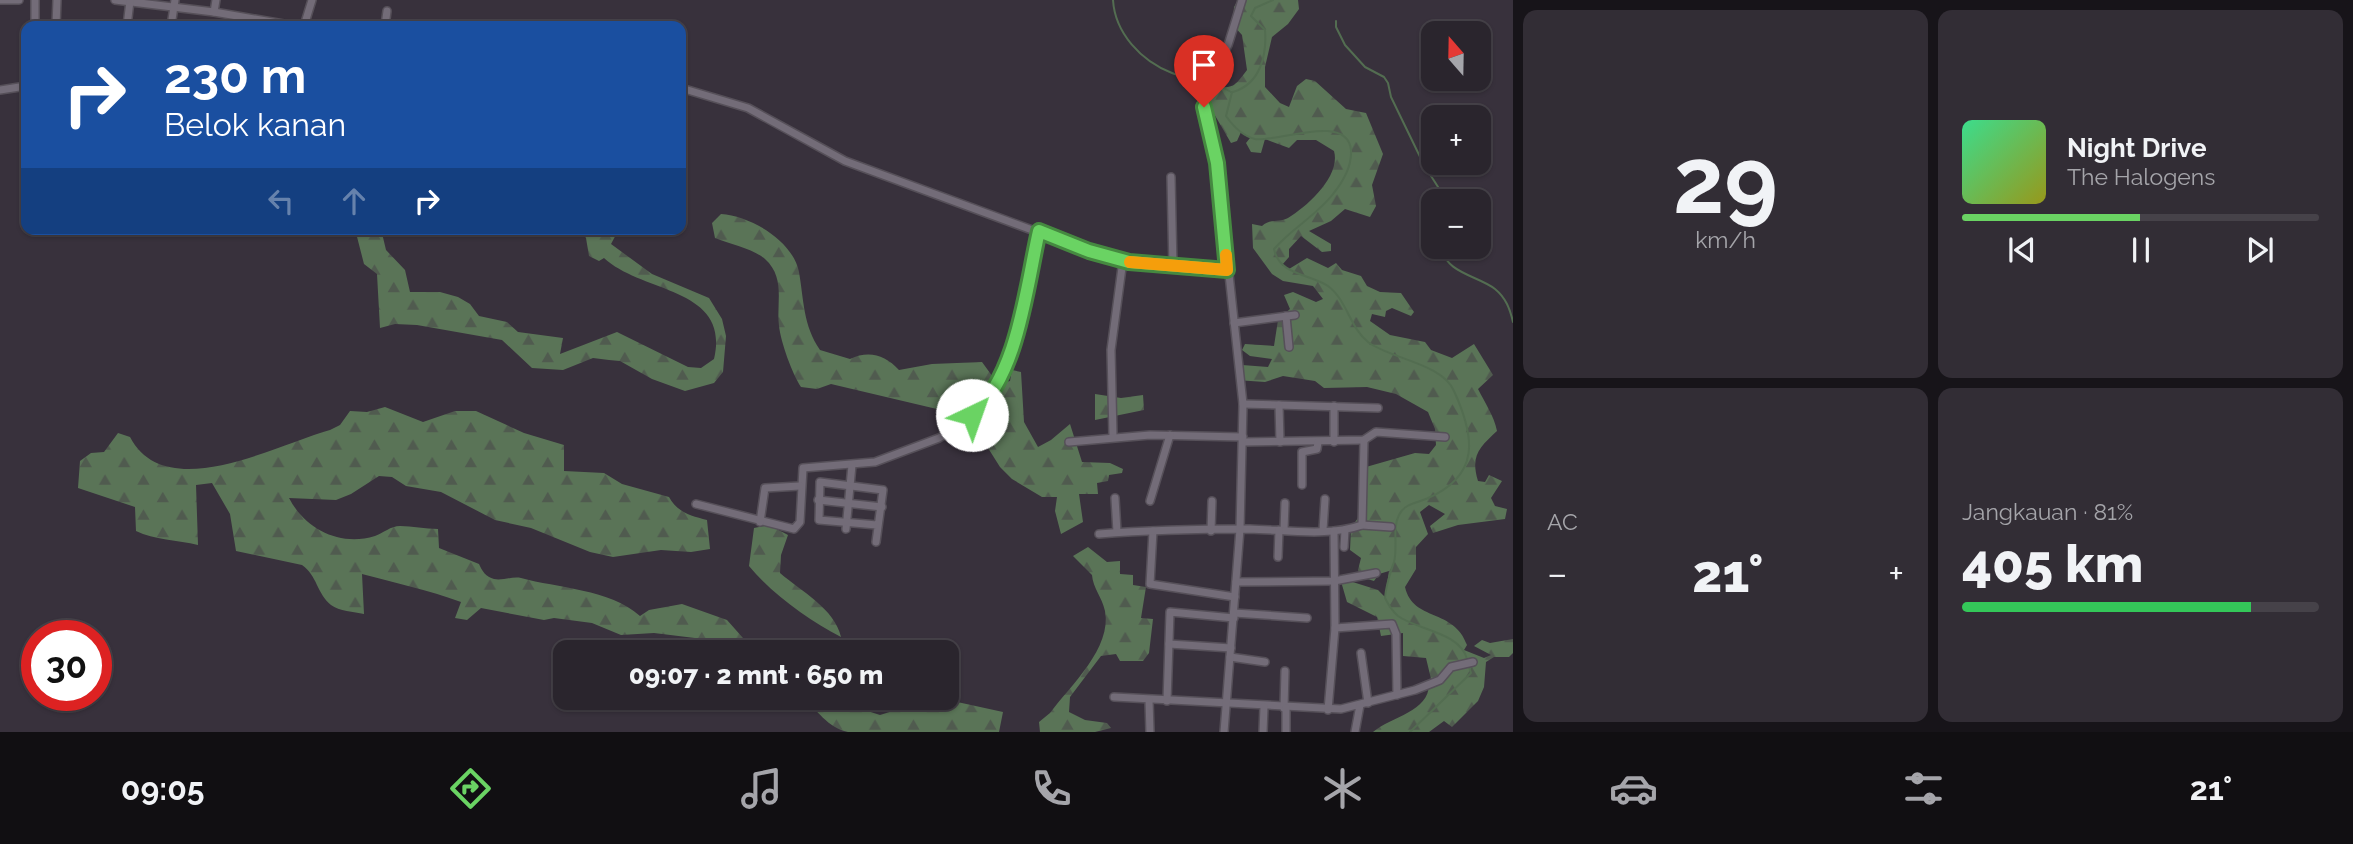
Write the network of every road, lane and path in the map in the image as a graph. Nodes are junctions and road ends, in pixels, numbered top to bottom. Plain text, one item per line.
1 (19, 0) edge
2 (36, 0) edge
3 (57, 0) edge
4 (115, 0) edge
5 (196, 0) edge
6 (216, 0) edge
7 (313, 0) edge
8 (1242, 0) edge
9 (0, 1) edge
10 (131, 1) edge
11 (175, 3) edge
12 (195, 10) junction
13 (387, 11) dead end
14 (214, 12) junction
15 (245, 17) junction
16 (35, 21) edge
17 (56, 21) edge
18 (128, 21) edge
19 (172, 21) edge
20 (244, 21) edge
21 (262, 21) edge
22 (306, 21) edge
23 (385, 21) edge
24 (21, 87) edge
25 (686, 89) edge
26 (0, 90) edge
27 (1171, 177) dead end
28 (1039, 231) junction
29 (1123, 260) junction
30 (1173, 268) junction
31 (1227, 270) junction
32 (1294, 315) dead end
33 (1286, 316) junction
34 (1234, 323) junction
35 (1289, 347) dead end
36 (1243, 404) junction
37 (1279, 405) junction
38 (1334, 406) junction
39 (1378, 408) dead end
40 (1170, 435) junction
41 (1112, 437) junction
42 (1445, 437) dead end
43 (1243, 439) junction
44 (1364, 440) junction
45 (1069, 442) dead end
46 (1280, 442) junction
47 (1318, 442) junction
48 (1334, 442) junction
49 (852, 465) junction
50 (850, 485) junction
51 (1302, 485) dead end
52 (800, 486) junction
53 (1115, 498) dead end
54 (1325, 499) dead end
55 (818, 500) junction
56 (1150, 501) dead end
57 (1212, 501) dead end
58 (848, 503) junction
59 (1285, 503) dead end
60 (696, 504) dead end
61 (882, 507) junction
62 (760, 522) junction
63 (847, 525) junction
64 (877, 525) junction
65 (1362, 525) junction
66 (1391, 527) dead end
67 (1240, 529) junction
68 (1282, 530) junction
69 (1324, 530) junction
70 (1345, 530) junction
71 (1153, 531) junction
72 (1211, 531) junction
73 (1334, 531) junction
74 (1117, 532) junction
75 (1099, 534) dead end
76 (876, 542) dead end
77 (1344, 547) dead end
78 (1278, 557) dead end
79 (1376, 573) dead end
80 (1334, 581) junction
81 (1236, 582) junction
82 (1235, 597) junction
83 (1234, 615) junction
84 (1307, 618) dead end
85 (1335, 628) junction
86 (1169, 644) junction
87 (1231, 648) junction
88 (1361, 653) dead end
89 (1230, 657) junction
90 (1265, 662) dead end
91 (1473, 662) dead end
92 (1285, 671) dead end
93 (1398, 695) junction
94 (1115, 697) dead end
95 (1149, 700) junction
96 (1167, 701) junction
97 (1364, 704) junction
98 (1226, 705) junction
99 (1264, 707) junction
100 (1285, 708) junction
101 (1328, 710) junction
102 (1150, 732) edge
103 (1224, 732) edge
104 (1263, 732) edge
105 (1286, 732) edge
106 (1355, 732) edge

1 - 9 street
2 - 16 street
3 - 17 street
4 - 10 street
5 - 12 street
6 - 14 street
7 - 22 street
8 - 31 street
10 - 11 street
10 - 18 street
11 - 12 street
11 - 19 street
12 - 14 street
13 - 23 street
14 - 15 street
15 - 20 street
15 - 21 street
24 - 26 street
25 - 28 street
27 - 30 street
28 - 29 street
28 - 49 street
29 - 30 street
29 - 41 street
30 - 31 street
31 - 34 street
32 - 33 street
33 - 34 street
33 - 35 street
34 - 36 street
36 - 37 street
36 - 43 street
37 - 38 street
37 - 46 street
38 - 39 street
38 - 48 street
40 - 41 street
40 - 43 street
40 - 56 street
41 - 45 street
42 - 44 street
43 - 46 street
43 - 67 street
44 - 48 street
44 - 65 street
46 - 47 street
47 - 48 street
47 - 51 street
49 - 50 street
49 - 52 street
50 - 55 street
50 - 58 street
50 - 61 street
52 - 62 street
52 - 62 street
53 - 74 street
54 - 69 street
55 - 58 street
55 - 63 street
57 - 72 street
58 - 61 street
58 - 63 street
59 - 68 street
60 - 62 street
61 - 64 street
63 - 64 street
64 - 76 street
65 - 66 street
65 - 70 street
67 - 68 street
67 - 72 street
67 - 81 street
68 - 69 street
68 - 78 street
69 - 73 street
70 - 73 street
70 - 77 street
71 - 72 street
71 - 74 street
71 - 82 street
73 - 80 street
74 - 75 street
79 - 80 street
80 - 81 street
80 - 85 street
81 - 82 street
82 - 83 street
83 - 84 street
83 - 86 street
83 - 87 street
85 - 93 street
85 - 101 street
86 - 87 street
86 - 96 street
87 - 89 street
88 - 97 street
89 - 90 street
89 - 98 street
91 - 93 street
92 - 100 street
93 - 97 street
94 - 95 street
95 - 96 street
95 - 102 street
96 - 98 street
97 - 101 street
97 - 106 street
98 - 99 street
98 - 103 street
99 - 100 street
99 - 104 street
100 - 101 street
100 - 105 street

